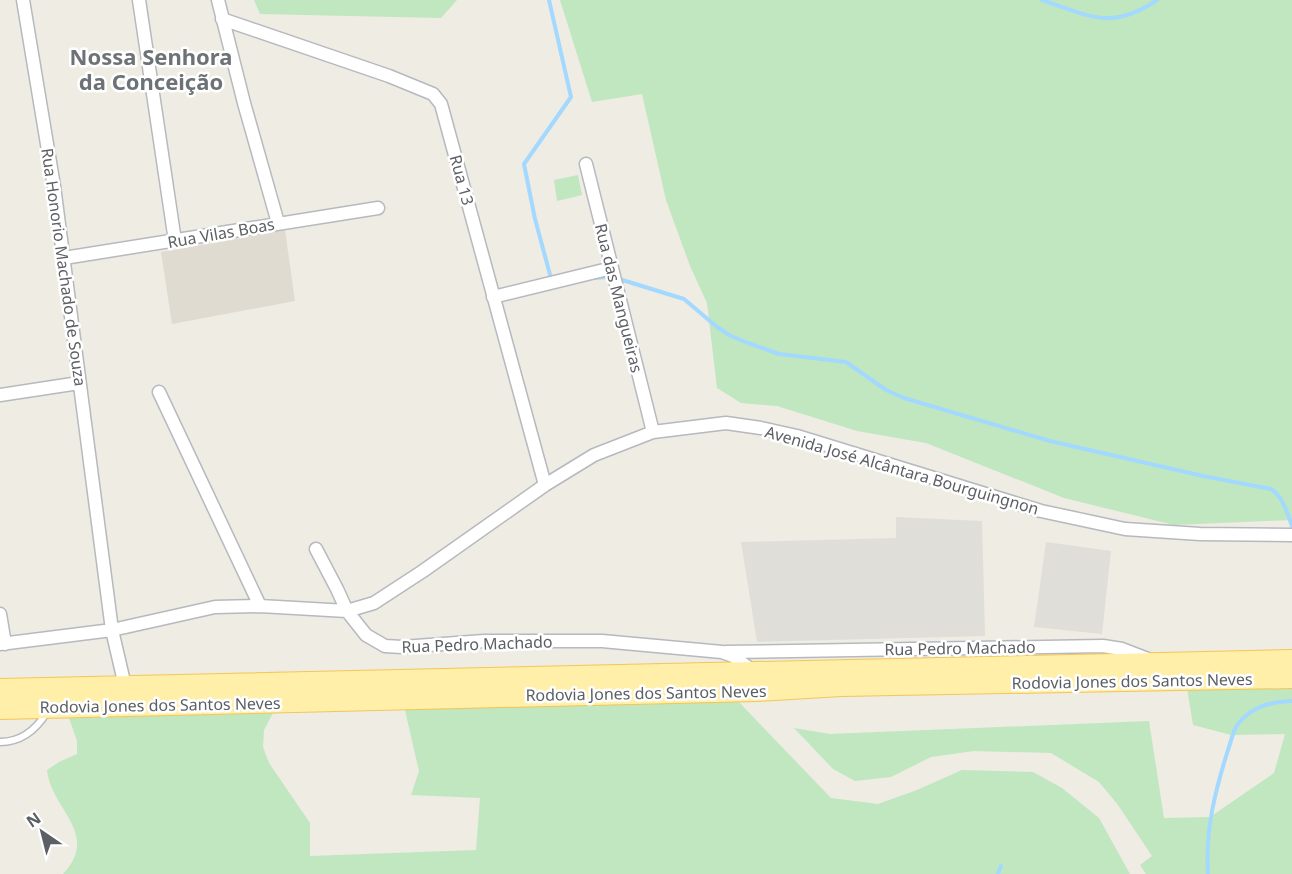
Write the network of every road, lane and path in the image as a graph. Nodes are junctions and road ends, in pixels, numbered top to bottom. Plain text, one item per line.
1 (23, 0) edge
2 (139, 0) edge
3 (218, 0) edge
4 (222, 19) junction
5 (586, 164) dead end
6 (378, 208) dead end
7 (278, 223) junction
8 (175, 241) junction
9 (64, 258) junction
10 (612, 268) junction
11 (493, 297) junction
12 (79, 383) junction
13 (159, 392) dead end
14 (0, 395) edge
15 (653, 432) junction
16 (545, 485) junction
17 (1292, 535) edge
18 (316, 549) dead end
19 (260, 606) junction
20 (347, 611) junction
21 (0, 614) edge
22 (112, 630) junction
23 (3, 644) edge
24 (722, 652) junction
25 (1292, 660) edge
26 (1158, 663) junction
27 (754, 671) junction
28 (1292, 678) edge
29 (125, 686) junction
30 (0, 689) edge
31 (54, 689) junction
32 (49, 708) junction
33 (0, 709) edge
34 (0, 742) edge

1 - 9 street, Rua Honorio Machado de Souza
2 - 8 street
3 - 4 street
4 - 7 street
4 - 11 street, Rua 13
5 - 10 street, Rua das Mangueiras
6 - 7 street, Rua Vilas Boas
7 - 8 street, Rua Vilas Boas
8 - 9 street, Rua Vilas Boas
9 - 12 street, Rua Honorio Machado de Souza
10 - 11 street
10 - 15 street, Rua das Mangueiras
11 - 16 street, Rua 13
12 - 14 street
12 - 22 street, Rua Honorio Machado de Souza
13 - 19 street
15 - 16 street, Avenida José Alcântara Bourguingnon
15 - 17 street, Avenida José Alcântara Bourguingnon
16 - 20 street, Avenida José Alcântara Bourguingnon
18 - 20 street, Rua Pedro Machado
19 - 20 street
19 - 22 street
20 - 24 street, Rua Pedro Machado
21 - 23 street
22 - 23 street
22 - 29 street, Rua Honorio Machado de Souza
24 - 26 street, Rua Pedro Machado
24 - 27 street, Rua Pedro Machado
25 - 26 main road, Rodovia Jones dos Santos Neves
26 - 27 main road, Rodovia Jones dos Santos Neves
27 - 29 main road, Rodovia Jones dos Santos Neves
28 - 32 main road, Rodovia Jones dos Santos Neves
29 - 31 main road, Rodovia Jones dos Santos Neves
30 - 31 main road, Rodovia Jones dos Santos Neves
31 - 32 lane
32 - 33 main road, Rodovia Jones dos Santos Neves
32 - 34 lane

